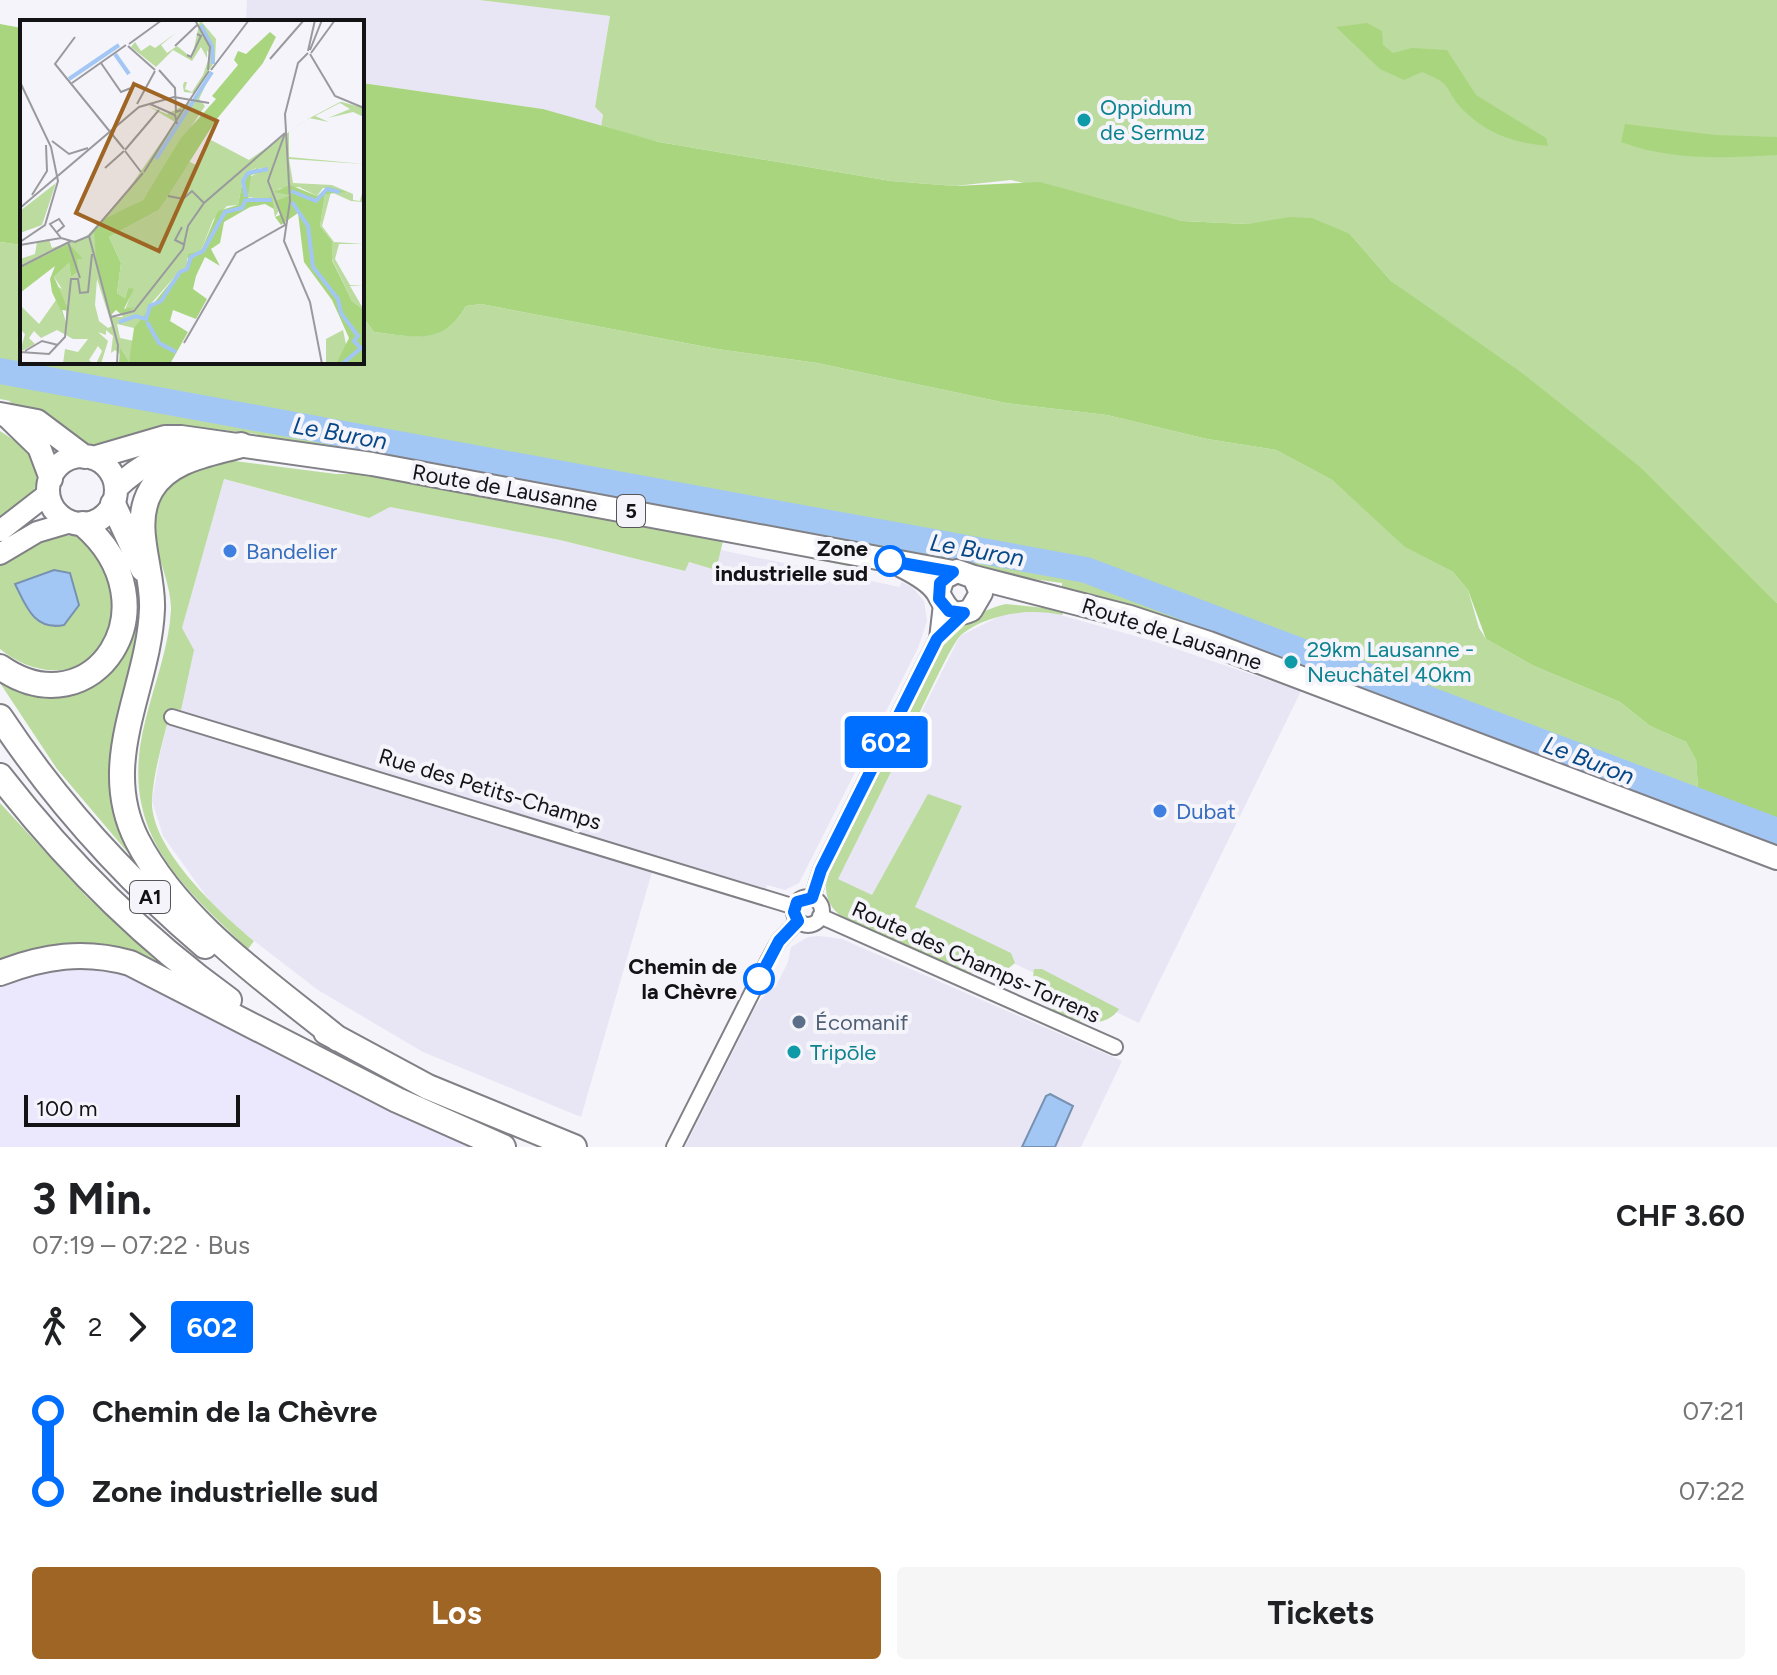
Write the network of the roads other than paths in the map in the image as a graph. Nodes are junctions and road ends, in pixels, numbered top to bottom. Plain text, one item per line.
1 (3, 414) edge
2 (213, 442) junction
3 (241, 445) junction
4 (89, 458) junction
5 (50, 486) junction
6 (114, 496) junction
7 (77, 523) junction
8 (0, 531) edge
9 (0, 554) edge
10 (890, 561) junction
11 (963, 574) junction
12 (152, 598) junction
13 (940, 599) junction
14 (1059, 599) junction
15 (969, 611) junction
16 (937, 639) junction
17 (0, 667) edge
18 (0, 717) edge
19 (172, 717) dead end
20 (0, 776) edge
21 (1777, 858) edge
22 (812, 898) junction
23 (796, 914) junction
24 (820, 916) junction
25 (0, 973) edge
26 (338, 1039) junction
27 (1115, 1047) dead end
28 (355, 1079) junction
29 (503, 1147) edge
30 (574, 1147) edge
31 (674, 1147) edge

1 - 4 main road
1 - 5 main road
2 - 3 main road, Route de Lausanne / 5
2 - 4 main road, Route de Lausanne / 5
2 - 6 main road, Route de Lausanne / 5
3 - 10 main road, Route de Lausanne / 5
3 - 12 highway
4 - 5 main road
4 - 6 main road
5 - 7 main road
5 - 8 main road
6 - 7 main road
6 - 12 highway
7 - 9 main road
7 - 17 highway
10 - 11 main road, Route de Lausanne / 5
10 - 13 main road, Route de Lausanne / 5
11 - 13 main road
11 - 14 main road, Route de Lausanne / 5
11 - 15 main road
12 - 26 highway
13 - 15 main road
13 - 16 street
14 - 15 main road, Route de Lausanne / 5
14 - 21 main road, Route de Lausanne / 5
15 - 16 street
16 - 22 street
18 - 26 highway, A1
19 - 23 street, Rue des Petits-Champs
20 - 28 highway, A1
22 - 23 street
22 - 24 street
23 - 24 street
23 - 31 street
24 - 27 street, Route des Champs-Torrens
25 - 28 highway
26 - 30 highway, A1
28 - 29 highway, A1

